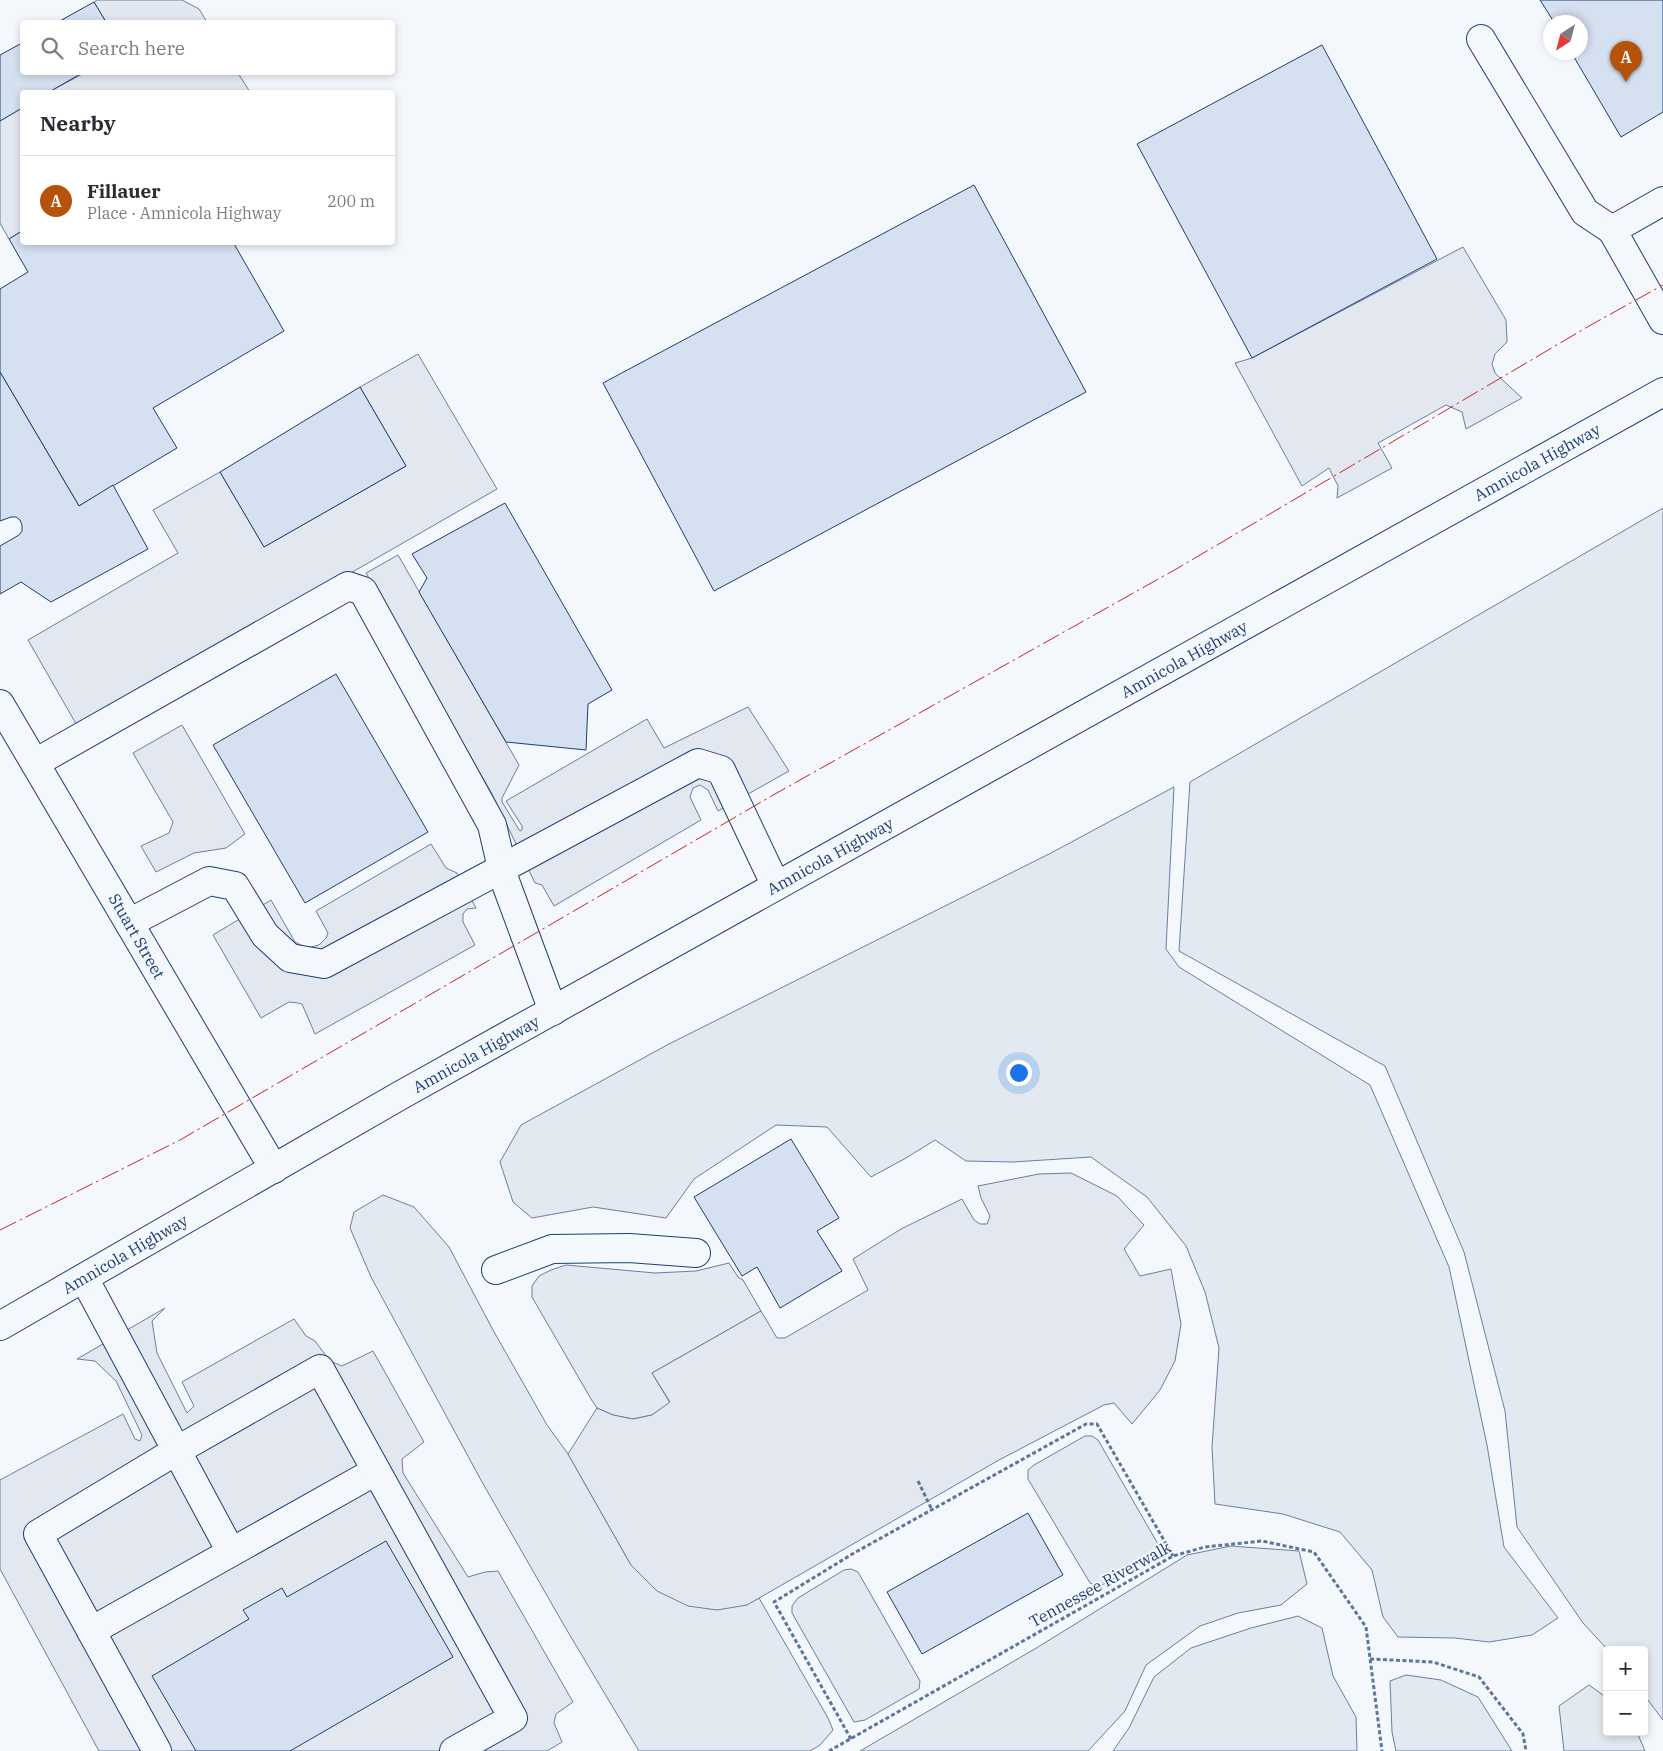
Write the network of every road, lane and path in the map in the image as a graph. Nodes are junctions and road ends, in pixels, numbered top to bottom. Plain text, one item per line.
1 (1481, 38) dead end
2 (1663, 202) edge
3 (1612, 230) junction
4 (1663, 320) edge
5 (1663, 392) edge
6 (0, 704) edge
7 (35, 763) junction
8 (502, 868) junction
9 (776, 886) junction
10 (129, 923) junction
11 (553, 1011) junction
12 (274, 1169) junction
13 (696, 1253) dead end
14 (496, 1270) dead end
15 (84, 1278) junction
16 (0, 1326) edge
17 (176, 1451) junction
18 (376, 1471) junction
19 (918, 1481) dead end
20 (932, 1510) junction
21 (231, 1552) junction
22 (1173, 1556) junction
23 (91, 1631) junction
24 (1370, 1659) junction
25 (851, 1739) junction
26 (157, 1751) edge
27 (454, 1751) edge
28 (829, 1751) edge
29 (1382, 1751) edge
30 (1526, 1751) edge

1 - 3 main road
2 - 3 main road
3 - 4 main road
5 - 9 main road, Amnicola Highway
6 - 7 main road, Stuart Street
7 - 8 main road
7 - 10 main road, Stuart Street
8 - 9 main road
8 - 10 main road
8 - 11 main road
9 - 11 main road, Amnicola Highway
10 - 12 main road, Stuart Street
11 - 12 main road, Amnicola Highway
12 - 15 main road, Amnicola Highway
13 - 14 main road
15 - 16 main road, Amnicola Highway
15 - 17 main road
17 - 18 main road
17 - 21 main road
17 - 23 main road
18 - 21 main road
18 - 27 main road
19 - 20 path
20 - 22 path
20 - 25 path
21 - 23 main road
22 - 24 path, Tennessee Riverwalk
22 - 25 path, Tennessee Riverwalk
23 - 26 main road
24 - 29 path, Tennessee Riverwalk
24 - 30 path
25 - 28 path, Tennessee Riverwalk

